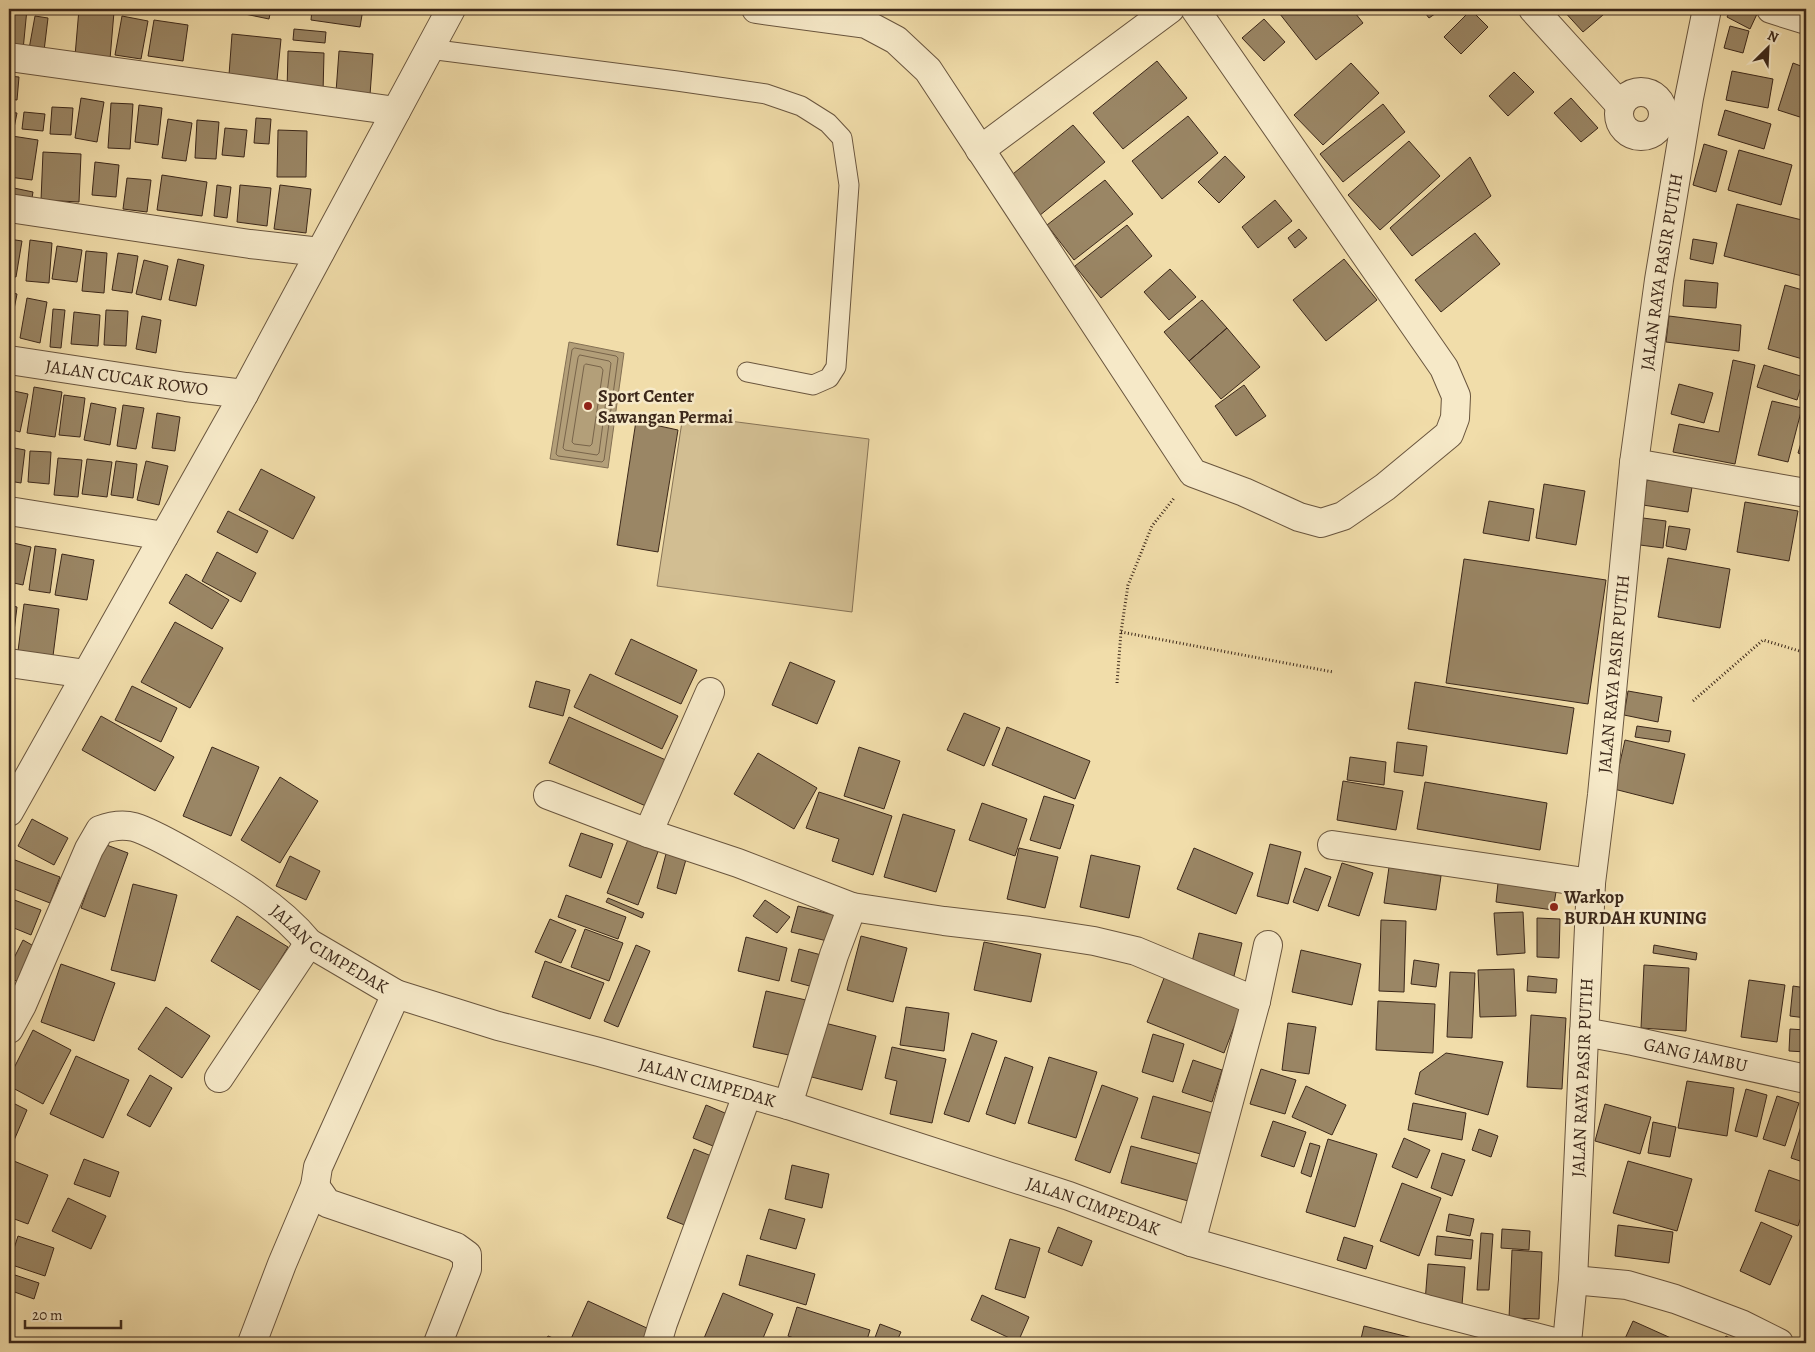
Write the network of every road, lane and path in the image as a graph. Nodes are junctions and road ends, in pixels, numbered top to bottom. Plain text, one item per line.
1 (450, 9) edge
2 (756, 9) edge
3 (1170, 9) edge
4 (1195, 9) edge
5 (1533, 9) edge
6 (1707, 9) edge
7 (1771, 9) edge
8 (1806, 20) edge
9 (429, 49) junction
10 (9, 57) edge
11 (1620, 104) dead end
12 (396, 111) junction
13 (980, 150) junction
14 (9, 208) edge
15 (320, 252) junction
16 (9, 360) edge
17 (747, 372) dead end
18 (244, 394) junction
19 (1634, 463) junction
20 (1193, 473) junction
21 (1806, 493) edge
22 (9, 511) edge
23 (164, 536) junction
24 (1121, 632) junction
25 (1806, 653) edge
26 (9, 663) edge
27 (1333, 672) dead end
28 (86, 674) junction
29 (1117, 683) dead end
30 (710, 692) dead end
31 (1693, 701) dead end
32 (548, 795) dead end
33 (9, 812) edge
34 (648, 834) junction
35 (1332, 845) dead end
36 (1591, 883) junction
37 (852, 907) junction
38 (309, 943) junction
39 (1268, 945) dead end
40 (396, 994) junction
41 (1256, 1001) junction
42 (9, 1029) edge
43 (1584, 1032) junction
44 (218, 1078) dead end
45 (1806, 1079) edge
46 (747, 1095) junction
47 (788, 1105) junction
48 (315, 1186) junction
49 (1191, 1242) junction
50 (1573, 1280) junction
51 (252, 1343) edge
52 (438, 1343) edge
53 (657, 1343) edge
54 (1558, 1343) edge
55 (1567, 1343) edge
56 (1779, 1343) edge

1 - 9 street
2 - 13 street
3 - 13 street
4 - 20 street
5 - 11 street
6 - 19 street, JALAN RAYA PASIR PUTIH
7 - 8 street
9 - 12 street
9 - 17 lane
10 - 12 street
12 - 15 street
13 - 20 street
14 - 15 street
15 - 18 street
16 - 18 street, JALAN CUCAK ROWO
18 - 23 street
19 - 21 street
19 - 36 street, JALAN RAYA PASIR PUTIH
20 - 24 path
22 - 23 street
23 - 28 street
24 - 27 path
24 - 29 path
25 - 31 path
26 - 28 street
28 - 33 street
30 - 34 street
32 - 34 street
34 - 37 street
35 - 36 street
36 - 43 street, JALAN RAYA PASIR PUTIH
37 - 41 street
37 - 47 street
38 - 40 street, JALAN CIMPEDAK
38 - 42 street, JALAN CIMPEDAK
38 - 44 street
39 - 41 street
40 - 46 street, JALAN CIMPEDAK
40 - 48 street
41 - 49 street
43 - 45 street, GANG JAMBU
43 - 50 street, JALAN RAYA PASIR PUTIH
46 - 47 street, JALAN CIMPEDAK
46 - 53 street
47 - 49 street, JALAN CIMPEDAK
48 - 51 street
48 - 52 street
49 - 54 street, JALAN CIMPEDAK
50 - 55 street, JALAN RAYA PASIR PUTIH
50 - 56 street

